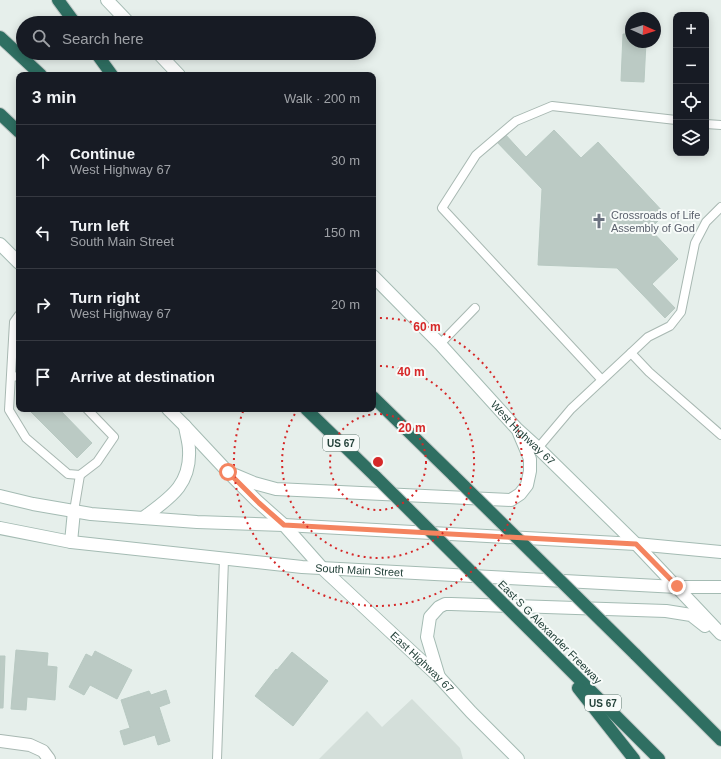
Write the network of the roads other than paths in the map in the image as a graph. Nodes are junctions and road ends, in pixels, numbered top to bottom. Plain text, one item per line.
1 (58, 0) edge
2 (107, 0) edge
3 (70, 16) edge
4 (122, 16) edge
5 (0, 37) edge
6 (16, 52) edge
7 (25, 60) edge
8 (101, 60) edge
9 (165, 60) edge
10 (38, 72) edge
11 (110, 72) edge
12 (176, 72) edge
13 (0, 114) edge
14 (673, 120) edge
15 (709, 124) edge
16 (721, 125) edge
17 (16, 129) edge
18 (721, 207) edge
19 (0, 244) edge
20 (16, 260) edge
21 (376, 279) edge
22 (475, 308) dead end
23 (16, 319) edge
24 (440, 344) junction
25 (631, 353) junction
26 (15, 376) edge
27 (602, 380) junction
28 (376, 400) edge
29 (90, 412) edge
30 (171, 412) edge
31 (309, 412) edge
32 (185, 426) junction
33 (517, 429) junction
34 (721, 435) edge
35 (538, 448) junction
36 (228, 472) junction
37 (80, 474) junction
38 (0, 496) edge
39 (74, 511) junction
40 (143, 518) junction
41 (284, 525) junction
42 (0, 528) edge
43 (71, 542) junction
44 (636, 544) junction
45 (721, 552) edge
46 (224, 559) junction
47 (322, 569) junction
48 (677, 586) junction
49 (721, 587) edge
50 (721, 634) edge
51 (721, 639) edge
52 (547, 647) junction
53 (440, 678) junction
54 (698, 717) junction
55 (721, 736) edge
56 (721, 740) edge
57 (0, 741) edge
58 (49, 759) edge
59 (217, 759) edge
60 (518, 759) edge
61 (634, 759) edge
62 (659, 759) edge

1 - 3 highway
2 - 4 main road
5 - 6 highway
7 - 10 highway
8 - 11 highway
9 - 12 main road
13 - 17 highway
14 - 27 lane
15 - 16 lane
18 - 25 lane
19 - 20 main road
21 - 24 main road, West Highway 67
22 - 24 lane
23 - 26 lane
24 - 33 main road, West Highway 67
25 - 27 lane
25 - 34 lane
26 - 37 lane
27 - 35 lane
28 - 54 highway, bridge
29 - 37 lane
30 - 32 main road
31 - 52 highway, East S G Alexander Freeway / US 67, bridge
32 - 36 main road
32 - 40 main road
33 - 35 main road, West Highway 67
33 - 36 main road
35 - 44 main road, West Highway 67
36 - 41 main road
37 - 39 lane
38 - 39 main road
39 - 40 main road
39 - 43 main road
40 - 41 main road
41 - 44 main road
41 - 47 main road
42 - 43 main road, South Main Street
43 - 46 main road, South Main Street
44 - 45 main road
44 - 48 main road, West Highway 67
46 - 47 main road, South Main Street
46 - 59 lane
47 - 48 main road, South Main Street
47 - 53 main road, East Highway 67
48 - 49 main road, South Main Street
48 - 50 main road
51 - 53 main road
52 - 61 highway
52 - 62 highway, East S G Alexander Freeway / US 67
53 - 60 main road, East Highway 67
54 - 55 highway
54 - 56 highway
57 - 58 main road

